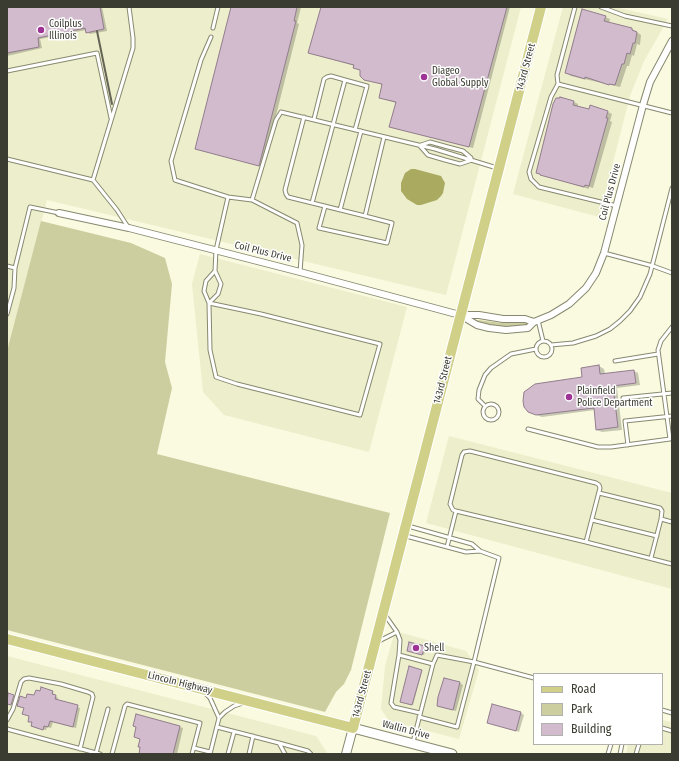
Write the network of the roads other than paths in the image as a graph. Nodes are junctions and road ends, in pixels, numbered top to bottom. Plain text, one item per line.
1 (129, 7) edge
2 (218, 7) edge
3 (541, 7) edge
4 (575, 7) edge
5 (601, 7) edge
6 (672, 26) edge
7 (213, 28) dead end
8 (211, 37) dead end
9 (672, 41) edge
10 (7, 71) edge
11 (345, 80) junction
12 (558, 84) junction
13 (642, 105) junction
14 (672, 113) edge
15 (304, 117) junction
16 (111, 119) junction
17 (314, 119) junction
18 (333, 124) junction
19 (355, 130) junction
20 (360, 131) junction
21 (384, 137) junction
22 (420, 146) junction
23 (7, 159) edge
24 (472, 160) junction
25 (499, 168) junction
26 (93, 180) junction
27 (672, 188) edge
28 (228, 197) junction
29 (252, 200) junction
30 (312, 203) junction
31 (325, 206) junction
32 (617, 206) junction
33 (340, 210) junction
34 (59, 214) joint
35 (365, 216) junction
36 (129, 228) junction
37 (216, 250) junction
38 (604, 253) junction
39 (7, 266) edge
40 (653, 266) junction
41 (15, 268) junction
42 (672, 269) edge
43 (215, 271) junction
44 (300, 272) junction
45 (671, 273) edge
46 (209, 303) junction
47 (7, 314) edge
48 (460, 315) junction
49 (536, 321) junction
50 (672, 327) edge
51 (543, 341) junction
52 (551, 345) junction
53 (536, 349) junction
54 (658, 354) junction
55 (615, 361) dead end
56 (672, 393) edge
57 (664, 394) junction
58 (623, 398) dead end
59 (485, 406) junction
60 (672, 416) edge
61 (667, 417) junction
62 (528, 429) dead end
63 (671, 439) edge
64 (628, 445) junction
65 (599, 492) junction
66 (456, 511) junction
67 (661, 519) junction
68 (592, 520) junction
69 (672, 522) edge
70 (405, 531) junction
71 (657, 536) junction
72 (449, 538) junction
73 (586, 542) junction
74 (447, 547) junction
75 (480, 551) junction
76 (651, 558) junction
77 (672, 564) edge
78 (384, 613) junction
79 (397, 632) junction
80 (7, 639) edge
81 (376, 642) junction
82 (399, 655) junction
83 (474, 662) junction
84 (433, 664) junction
85 (533, 678) edge
86 (200, 688) junction
87 (249, 701) junction
88 (108, 709) dead end
89 (420, 715) junction
90 (219, 718) junction
91 (7, 720) edge
92 (217, 727) junction
93 (353, 728) junction
94 (7, 729) edge
95 (234, 732) junction
96 (253, 736) junction
97 (279, 743) junction
98 (412, 744) junction
99 (194, 748) junction
100 (80, 749) junction
101 (210, 753) edge
102 (98, 754) edge
103 (112, 754) edge
104 (192, 754) edge
105 (228, 754) edge
106 (249, 754) edge
107 (285, 754) edge
108 (311, 754) edge
109 (346, 754) edge
110 (452, 754) edge

1 - 16 lane
2 - 7 lane
3 - 25 main road, 143rd Street
4 - 12 lane
5 - 6 lane
8 - 28 lane
9 - 13 street, Coil Plus Drive
10 - 16 lane
11 - 17 lane
11 - 18 lane
11 - 19 lane
12 - 13 lane
12 - 32 lane
13 - 14 lane
13 - 32 street, Coil Plus Drive
15 - 17 lane
15 - 29 lane
15 - 30 lane
16 - 26 lane
17 - 18 lane
18 - 19 lane
18 - 30 lane
19 - 20 lane
20 - 21 lane
20 - 33 lane
21 - 22 lane
21 - 35 lane
22 - 24 lane
22 - 24 lane
22 - 24 lane
23 - 26 lane
24 - 25 lane
25 - 48 main road, 143rd Street
26 - 36 lane
27 - 40 lane
28 - 29 lane
28 - 37 lane
29 - 44 lane
30 - 31 lane
31 - 33 lane
31 - 35 lane
32 - 38 street, Coil Plus Drive
33 - 35 lane
34 - 36 street, Coil Plus Drive
34 - 41 lane
36 - 37 street, Coil Plus Drive
37 - 43 lane
37 - 44 street, Coil Plus Drive
38 - 40 lane
38 - 49 street, Coil Plus Drive
39 - 41 lane
40 - 45 lane
40 - 52 lane
41 - 47 lane
42 - 45 lane
43 - 46 lane
43 - 46 lane
44 - 48 street, Coil Plus Drive
46 - 46 lane
48 - 49 street, Coil Plus Drive
48 - 49 street, Coil Plus Drive
48 - 70 main road, 143rd Street
49 - 51 lane
50 - 54 lane
51 - 52 lane
51 - 53 lane
52 - 53 lane
53 - 59 lane
54 - 55 lane
54 - 57 lane
56 - 57 lane
57 - 58 lane
57 - 61 lane
59 - 59 lane
60 - 61 lane
61 - 63 lane
61 - 64 lane
62 - 64 lane
63 - 64 lane
65 - 66 lane
65 - 67 lane
65 - 68 lane
66 - 72 lane
66 - 73 lane
67 - 69 lane
67 - 71 lane
68 - 71 lane
68 - 73 lane
70 - 72 lane
70 - 74 lane
70 - 78 main road, 143rd Street
71 - 76 lane
72 - 74 lane
72 - 75 lane
73 - 76 lane
74 - 75 lane
75 - 83 lane
76 - 77 lane
78 - 79 lane
78 - 81 main road, 143rd Street
79 - 81 lane
79 - 82 lane
80 - 86 main road, Lincoln Highway
81 - 93 main road, 143rd Street
82 - 84 lane
82 - 89 lane
83 - 84 lane
83 - 85 lane
83 - 89 lane
84 - 89 lane
86 - 87 main road, Lincoln Highway
86 - 90 lane
87 - 90 lane
87 - 93 main road, Lincoln Highway
88 - 102 lane
89 - 98 lane
90 - 92 lane
91 - 100 lane
92 - 95 lane
92 - 101 lane
93 - 98 main road, Wallin Drive
93 - 109 street, 143rd Street
94 - 100 lane
95 - 96 lane
95 - 105 lane
96 - 97 lane
96 - 106 lane
97 - 107 lane
97 - 108 lane
98 - 110 main road, Wallin Drive
99 - 101 lane
99 - 103 lane
99 - 104 lane
100 - 102 lane

